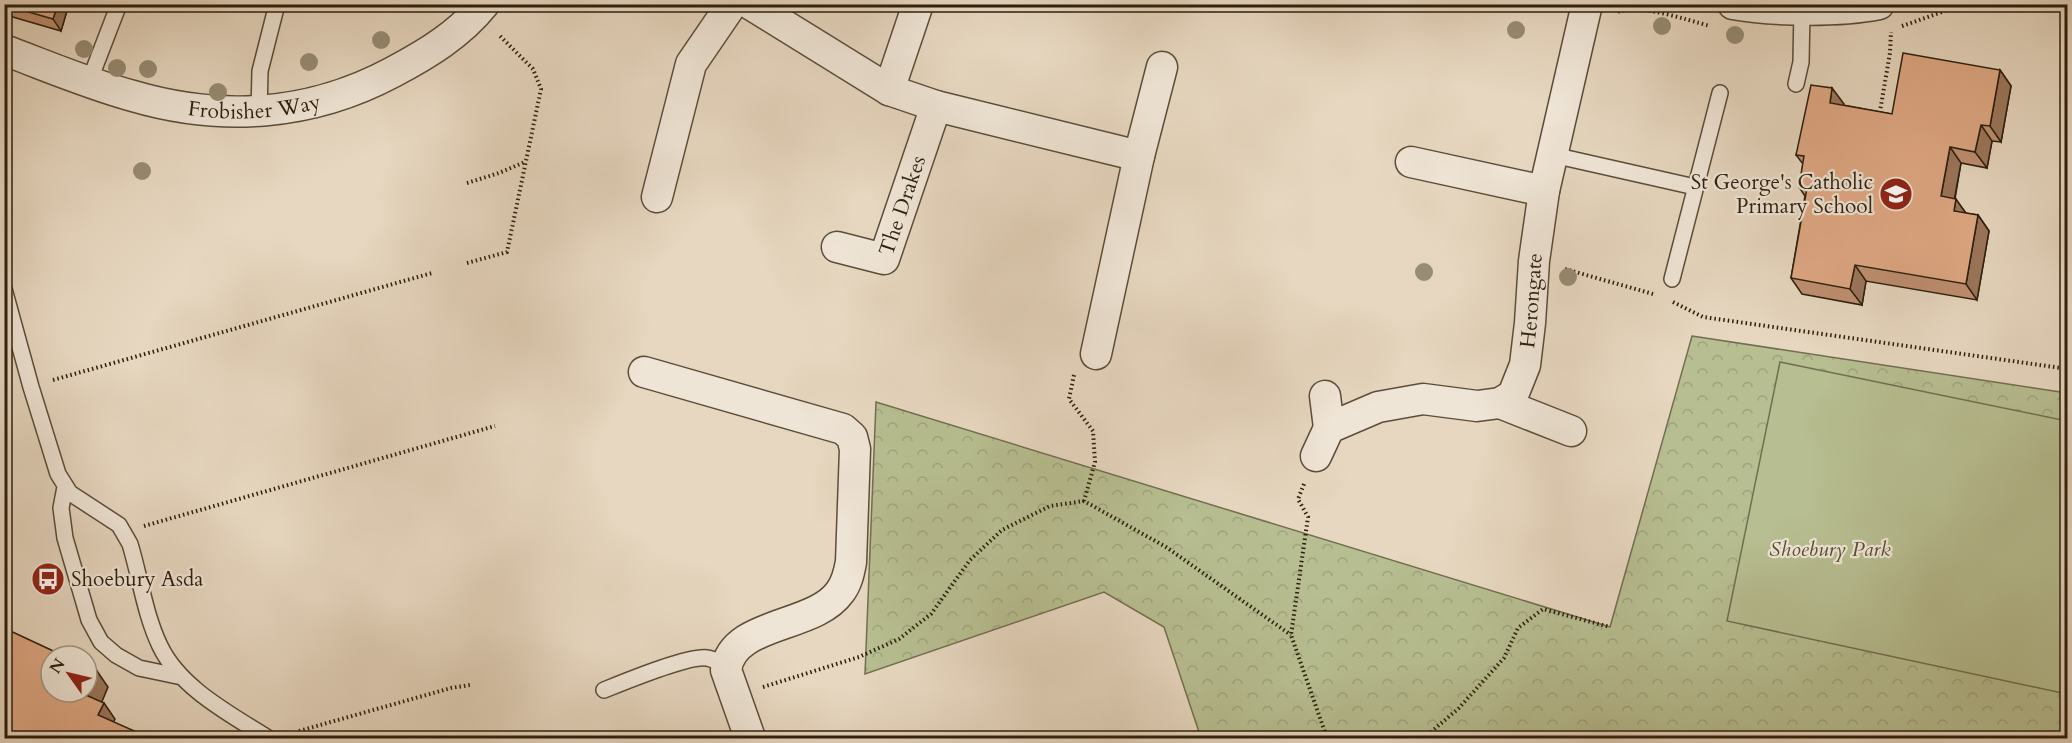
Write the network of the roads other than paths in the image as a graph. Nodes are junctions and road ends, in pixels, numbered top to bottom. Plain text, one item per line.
1 (119, 4) edge
2 (277, 4) edge
3 (484, 4) edge
4 (732, 4) edge
5 (750, 4) edge
6 (918, 4) edge
7 (1601, 9) edge
8 (1802, 9) junction
9 (1731, 10) edge
10 (1884, 21) edge
11 (4, 50) edge
12 (1162, 67) dead end
13 (89, 82) junction
14 (1796, 84) dead end
15 (889, 90) junction
16 (1720, 93) dead end
17 (936, 106) junction
18 (259, 111) junction
19 (1552, 155) junction
20 (1139, 156) junction
21 (1411, 162) dead end
22 (1695, 187) junction
23 (1544, 191) junction
24 (657, 196) dead end
25 (837, 247) dead end
26 (1672, 279) dead end
27 (4, 289) edge
28 (1096, 354) road end
29 (644, 372) dead end
30 (1325, 396) dead end
31 (1500, 403) junction
32 (1329, 428) junction
33 (1571, 431) dead end
34 (1316, 456) road end
35 (65, 487) junction
36 (182, 677) junction
37 (731, 683) junction
38 (604, 690) dead end
39 (268, 738) edge
40 (750, 738) edge

1 - 13 lane
2 - 18 lane
3 - 18 street, Frobisher Way
4 - 24 street
5 - 15 street
6 - 15 street
7 - 19 street, Herongate
8 - 9 street
8 - 10 street
8 - 14 lane
11 - 13 street, Frobisher Way
12 - 20 street
13 - 18 street, Frobisher Way
15 - 17 street
16 - 22 lane
17 - 20 street
17 - 25 street, The Drakes
19 - 22 lane
19 - 23 street, Herongate
20 - 28 street
21 - 23 street
22 - 26 lane
23 - 31 street, Herongate
27 - 35 lane
29 - 37 street
30 - 32 street
31 - 32 street
31 - 33 street
32 - 34 street
35 - 36 lane
35 - 36 lane
36 - 39 lane
37 - 38 lane
37 - 40 street

